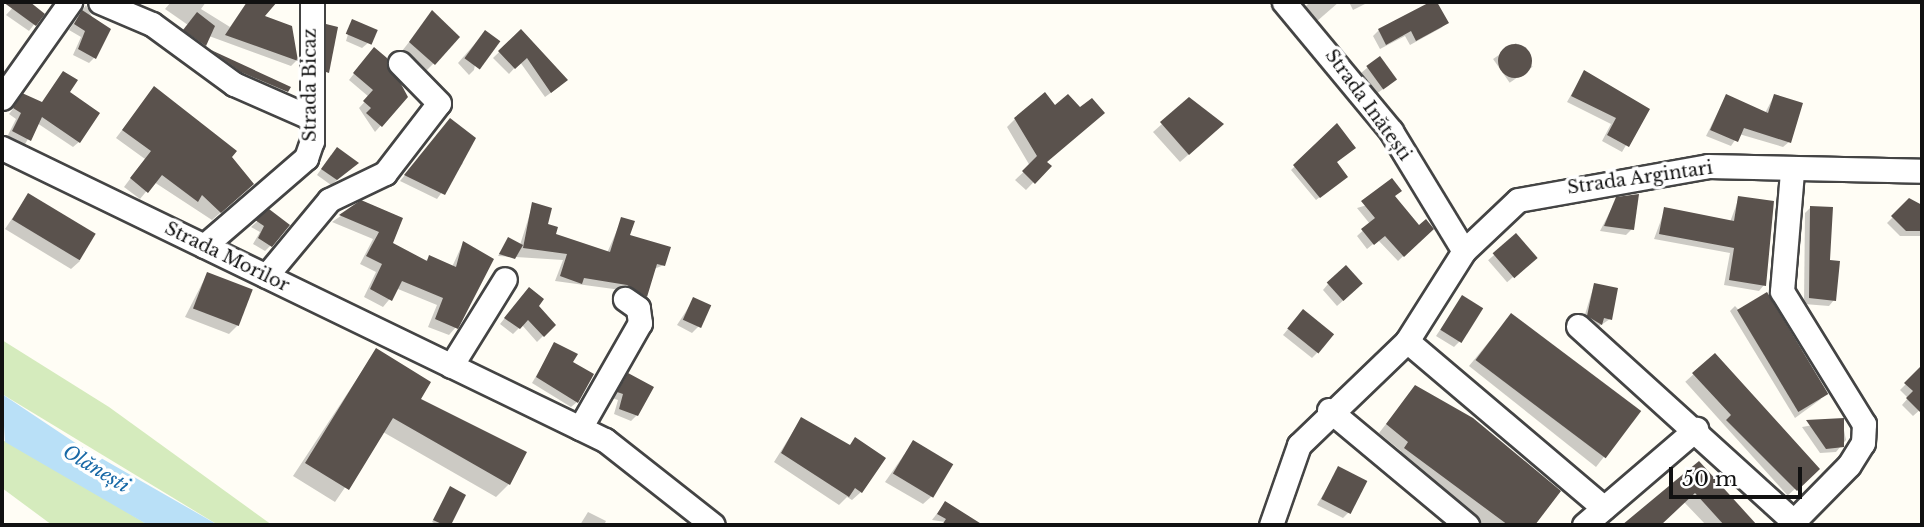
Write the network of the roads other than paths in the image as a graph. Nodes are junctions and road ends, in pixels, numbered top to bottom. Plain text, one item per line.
1 (69, 2) edge
2 (100, 2) edge
3 (312, 2) edge
4 (1284, 2) edge
5 (400, 63) dead end
6 (2, 98) edge
7 (309, 117) junction
8 (2, 148) edge
9 (1792, 171) junction
10 (1922, 171) edge
11 (204, 246) junction
12 (1464, 251) junction
13 (266, 276) junction
14 (505, 279) dead end
15 (625, 299) dead end
16 (1578, 326) dead end
17 (1407, 341) junction
18 (452, 366) junction
19 (1329, 410) junction
20 (580, 428) junction
21 (1696, 429) junction
22 (1604, 508) junction
23 (1792, 523) edge
24 (713, 525) edge
25 (1271, 525) edge
26 (1467, 525) edge
27 (1584, 525) edge

1 - 6 street
2 - 7 street
3 - 7 street, Strada Bicaz
4 - 12 street, Strada Inătești
5 - 13 street
7 - 11 street, Strada Bicaz
8 - 11 street, Strada Morilor
9 - 10 street, Strada Argintari
9 - 12 street, Strada Argintari
9 - 23 street
11 - 13 street, Strada Morilor
12 - 17 street, Strada Argintari
13 - 18 street, Strada Morilor
14 - 18 street
15 - 20 street
16 - 21 street
17 - 19 street, Strada Argintari
17 - 22 street
18 - 20 street, Strada Morilor
19 - 25 street, Strada Argintari
19 - 26 street
20 - 24 street, Strada Morilor
21 - 22 street
21 - 23 street
22 - 27 street

